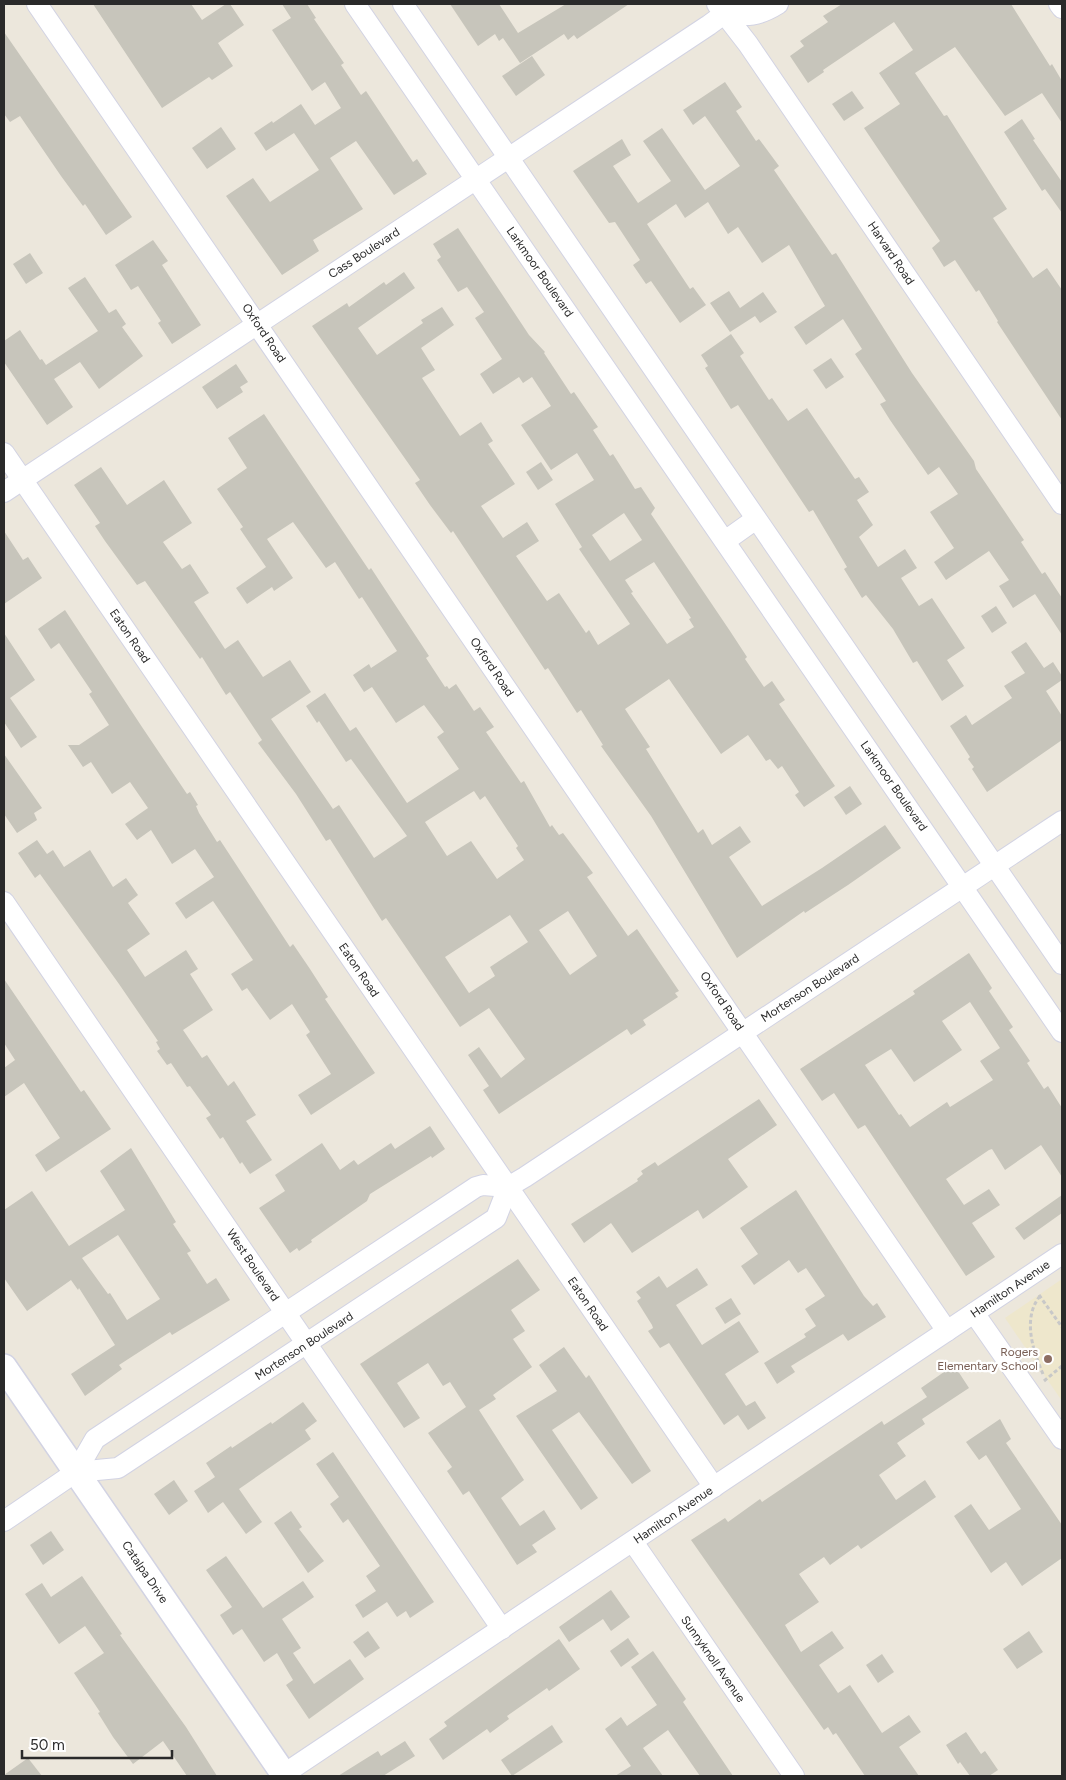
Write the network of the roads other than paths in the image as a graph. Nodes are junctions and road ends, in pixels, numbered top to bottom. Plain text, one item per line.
1 (37, 4) edge
2 (355, 4) edge
3 (402, 4) edge
4 (778, 4) edge
5 (1060, 4) edge
6 (723, 7) edge
7 (1062, 8) edge
8 (509, 158) junction
9 (476, 180) junction
10 (257, 324) junction
11 (4, 453) edge
12 (22, 480) junction
13 (4, 492) edge
14 (1062, 504) edge
15 (756, 520) junction
16 (725, 541) junction
17 (1062, 821) edge
18 (996, 866) junction
19 (964, 887) junction
20 (4, 902) edge
21 (1062, 964) edge
22 (744, 1032) junction
23 (1062, 1032) edge
24 (508, 1187) junction
25 (1062, 1254) edge
26 (286, 1313) junction
27 (974, 1313) junction
28 (947, 1331) junction
29 (307, 1344) junction
30 (4, 1367) edge
31 (1062, 1439) edge
32 (76, 1472) junction
33 (714, 1487) junction
34 (4, 1520) edge
35 (633, 1542) junction
36 (502, 1629) junction
37 (284, 1775) edge
38 (794, 1776) edge

1 - 10 street, Oxford Road
2 - 9 street, Larkmoor Boulevard
3 - 8 street
4 - 6 street
5 - 7 street
6 - 8 street, Cass Boulevard
6 - 14 street, Harvard Road
8 - 9 street, Cass Boulevard
8 - 15 street
9 - 10 street, Cass Boulevard
9 - 16 street, Larkmoor Boulevard
10 - 12 street, Cass Boulevard
10 - 22 street, Oxford Road
11 - 12 street, Eaton Road
12 - 13 street, Cass Boulevard
12 - 24 street, Eaton Road
15 - 16 street
15 - 18 street
16 - 19 street, Larkmoor Boulevard
17 - 18 street, Mortenson Boulevard
18 - 19 street, Mortenson Boulevard
18 - 21 street
19 - 22 street, Mortenson Boulevard
19 - 23 street, Larkmoor Boulevard
20 - 26 street, West Boulevard
22 - 24 street, Mortenson Boulevard
22 - 28 street, Oxford Road
24 - 26 street, Mortenson Boulevard
24 - 29 street, Mortenson Boulevard
24 - 33 street, Eaton Road
25 - 27 street, Hamilton Avenue
26 - 29 street, West Boulevard
26 - 32 street, Mortenson Boulevard
27 - 28 street, Hamilton Avenue
27 - 31 street
28 - 33 street, Hamilton Avenue
29 - 32 street, Mortenson Boulevard
29 - 36 street, West Boulevard
30 - 32 street, Catalpa Drive
32 - 34 street, Mortenson Boulevard
32 - 37 street, Catalpa Drive
33 - 35 street, Hamilton Avenue
35 - 36 street, Hamilton Avenue
35 - 38 street, Sunnyknoll Avenue
36 - 37 street, Hamilton Avenue

